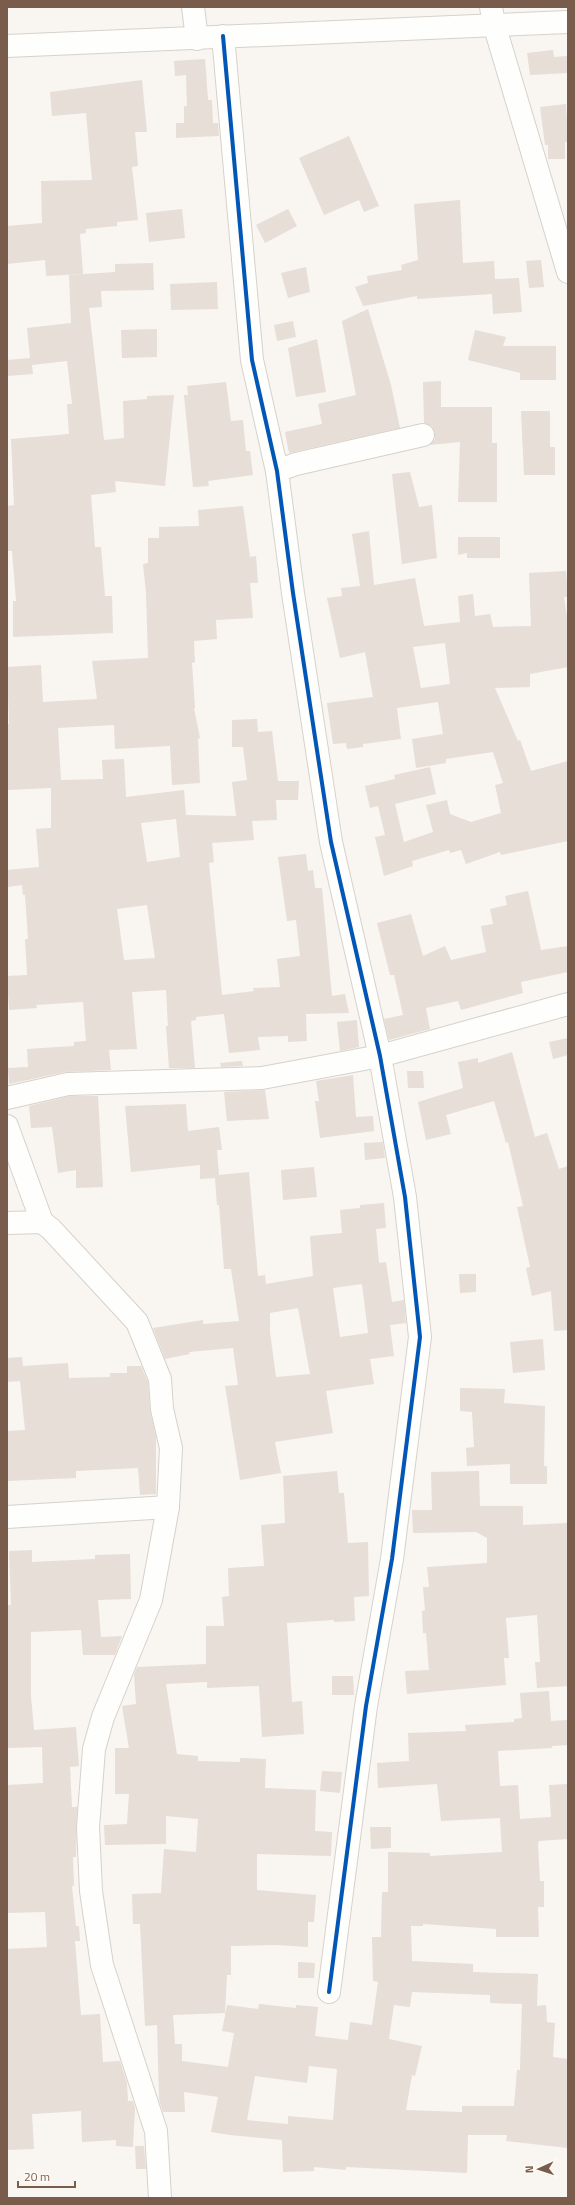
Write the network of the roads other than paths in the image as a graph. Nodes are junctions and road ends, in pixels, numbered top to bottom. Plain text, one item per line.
1 (193, 7) edge
2 (492, 16) edge
3 (568, 22) edge
4 (223, 36) junction
5 (197, 39) junction
6 (7, 46) edge
7 (568, 272) edge
8 (423, 436) dead end
9 (277, 471) junction
10 (568, 1004) edge
11 (380, 1056) junction
12 (7, 1098) edge
13 (7, 1126) edge
14 (42, 1222) junction
15 (7, 1223) edge
16 (168, 1507) junction
17 (7, 1517) edge
18 (329, 1992) dead end
19 (160, 2198) edge

1 - 5 street
2 - 3 street
2 - 4 street
2 - 7 street
4 - 5 street
4 - 9 street
5 - 6 street
8 - 9 street
9 - 11 street
10 - 11 street
11 - 12 street
11 - 18 street
13 - 14 street
14 - 15 street
14 - 16 street
16 - 17 street
16 - 19 street

